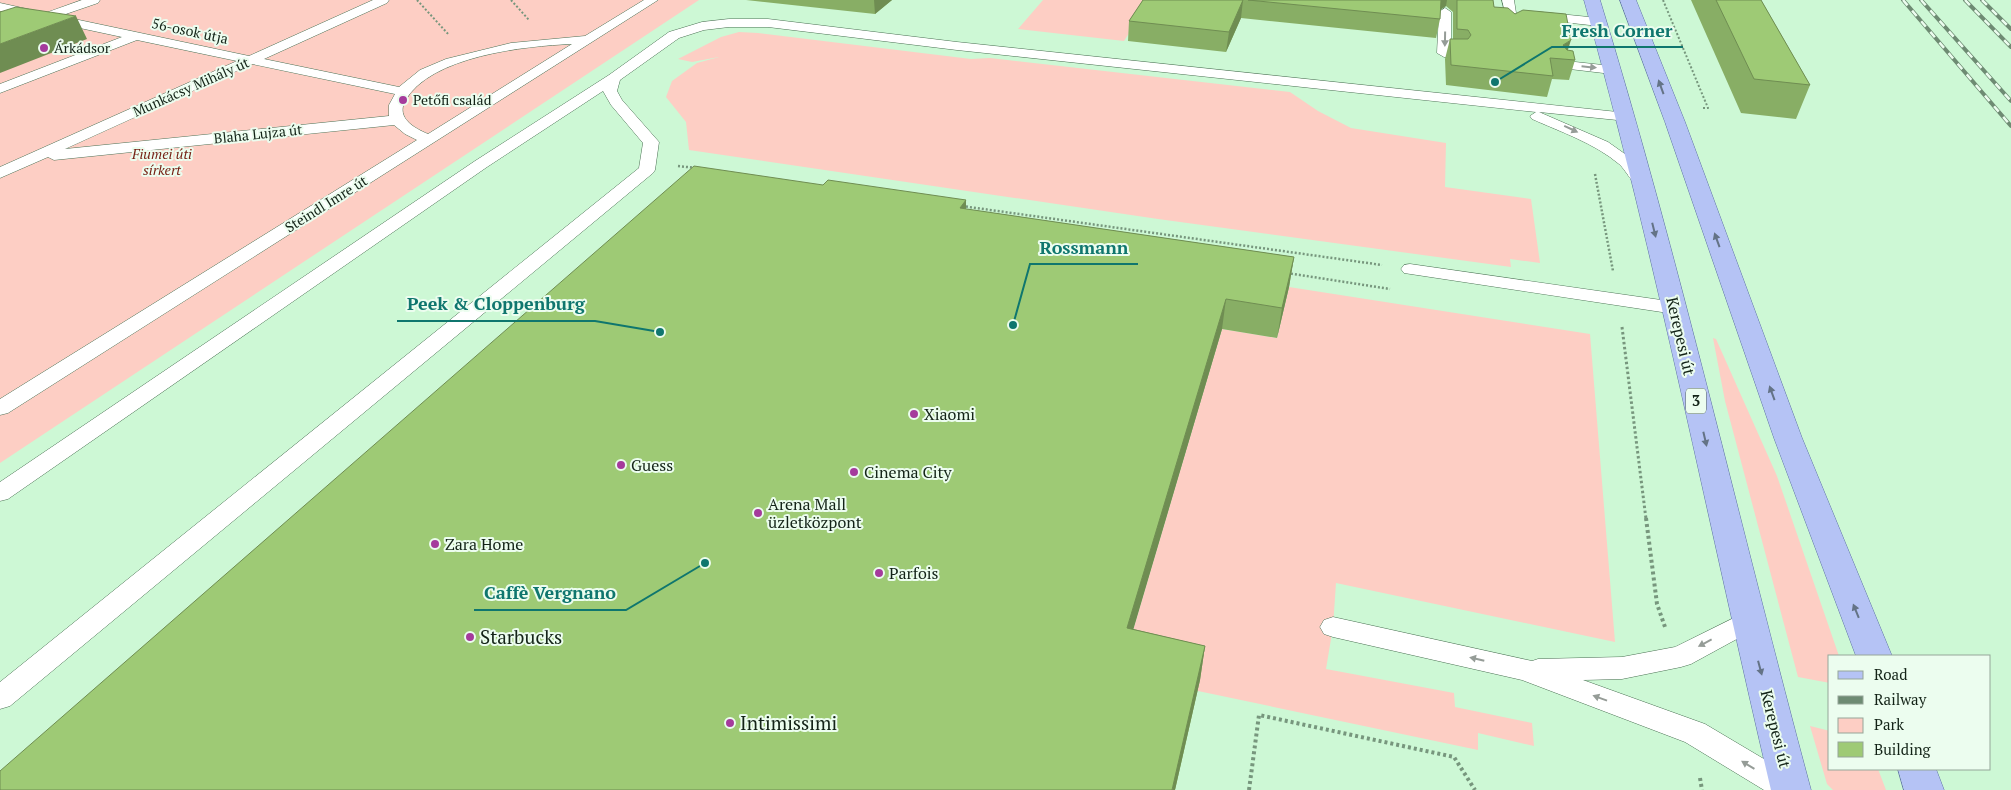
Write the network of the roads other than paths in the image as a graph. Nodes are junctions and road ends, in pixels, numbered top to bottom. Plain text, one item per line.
1 (94, 0) edge
2 (382, 0) edge
3 (652, 0) edge
4 (1508, 0) edge
5 (1592, 0) edge
6 (1628, 0) edge
7 (0, 7) edge
8 (1445, 12) dead end
9 (1519, 14) junction
10 (46, 17) junction
11 (1599, 22) junction
12 (1511, 28) edge
13 (0, 34) edge
14 (135, 36) junction
15 (588, 40) junction
16 (1458, 54) edge
17 (250, 60) junction
18 (1566, 65) edge
19 (1612, 70) junction
20 (614, 78) junction
21 (0, 89) edge
22 (402, 92) junction
23 (1509, 105) junction
24 (1626, 117) junction
25 (397, 120) junction
26 (429, 140) junction
27 (34, 158) junction
28 (0, 162) edge
29 (0, 173) edge
30 (1642, 182) junction
31 (1410, 269) road end
32 (1675, 308) junction
33 (0, 408) edge
34 (0, 493) edge
35 (1748, 621) junction
36 (1333, 627) dead end
37 (1874, 655) edge
38 (1525, 670) junction
39 (0, 698) edge
40 (1917, 770) edge
41 (1790, 790) edge
42 (1924, 790) edge

1 - 10 lane
2 - 17 lane, Munkácsy Mihály út
3 - 15 lane, Steindl Imre út
4 - 9 lane
5 - 11 main road, Kerepesi út / 3
37 -> 6 main road
7 - 10 lane, 56-osok útja
8 -> 16 lane
9 - 11 lane
9 - 12 lane
10 - 13 lane
10 - 14 lane, 56-osok útja
11 - 19 main road, Kerepesi út / 3
14 - 17 lane, 56-osok útja
14 - 21 lane
15 - 22 lane
15 - 26 lane, Steindl Imre út
17 - 22 lane, 56-osok útja
17 - 27 lane, Munkácsy Mihály út
18 -> 19 lane
19 - 24 main road, Kerepesi út / 3
20 - 23 lane
20 - 34 lane
20 - 39 lane
22 - 25 lane
23 - 24 lane
23 -> 30 lane
24 - 30 main road, Kerepesi út / 3
25 - 26 lane
25 - 27 lane, Blaha Lujza út
26 - 33 lane, Steindl Imre út
27 - 28 lane, Blaha Lujza út
27 - 29 lane, Munkácsy Mihály út
30 -> 32 main road, Kerepesi út / 3
31 - 32 lane
32 -> 35 main road, Kerepesi út / 3
35 -> 38 lane
35 -> 41 main road, Kerepesi út / 3
38 -> 36 lane
41 -> 38 lane
40 - 42 main road

